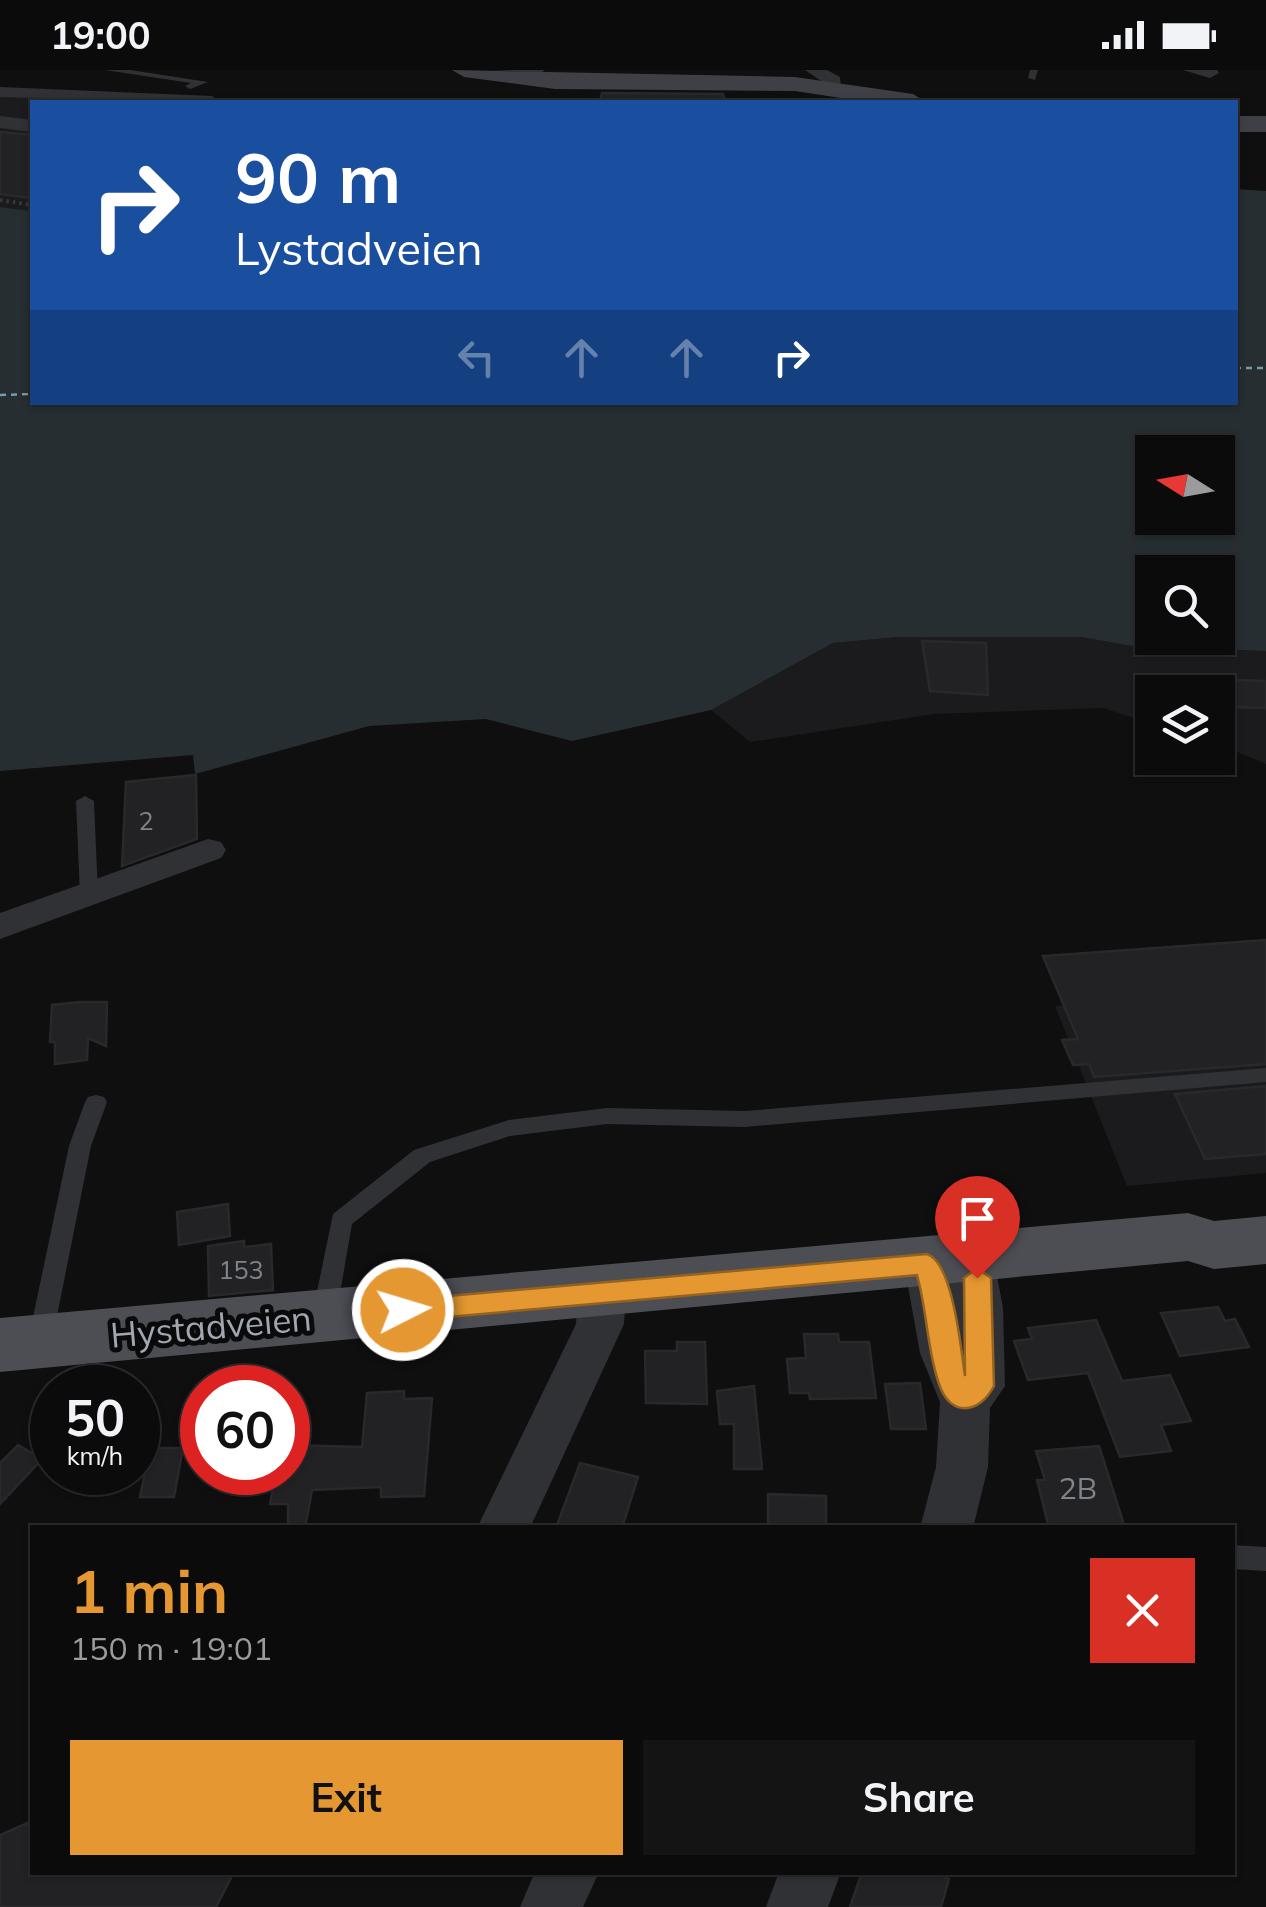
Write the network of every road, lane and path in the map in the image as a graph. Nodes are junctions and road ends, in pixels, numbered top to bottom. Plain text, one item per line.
1 (109, 70) edge
2 (464, 70) edge
3 (498, 70) edge
4 (541, 70) edge
5 (823, 79) edge
6 (190, 86) dead end
7 (0, 92) edge
8 (170, 100) edge
9 (905, 100) edge
10 (0, 122) edge
11 (1238, 124) edge
12 (1266, 124) edge
13 (30, 126) edge
14 (0, 200) edge
15 (30, 205) edge
16 (85, 801) dead end
17 (208, 850) dead end
18 (90, 895) junction
19 (0, 927) edge
20 (1266, 1075) edge
21 (96, 1102) dead end
22 (1266, 1214) edge
23 (1188, 1237) junction
24 (1266, 1240) edge
25 (949, 1262) junction
26 (602, 1293) junction
27 (324, 1318) junction
28 (20, 1344) edge
29 (504, 1525) edge
30 (947, 1525) edge
31 (1235, 1556) edge
32 (1266, 1559) edge
33 (567, 1875) edge
34 (809, 1875) edge
35 (551, 1907) edge
36 (797, 1907) edge

1 - 6 lane
2 - 5 main road
3 - 4 lane
5 - 9 main road
7 - 8 street
10 - 13 street
11 - 12 main road
14 - 15 path
16 - 18 lane
17 - 18 street
18 - 19 street
20 - 27 lane
21 - 28 lane
22 - 23 main road, Hystadveien
23 - 24 main road, Hystadveien
23 - 25 main road, Hystadveien
25 - 26 main road, Hystadveien
25 - 30 street
26 - 27 main road, Hystadveien
26 - 29 street
27 - 28 main road, Hystadveien
31 - 32 lane
33 - 35 street
34 - 36 street

